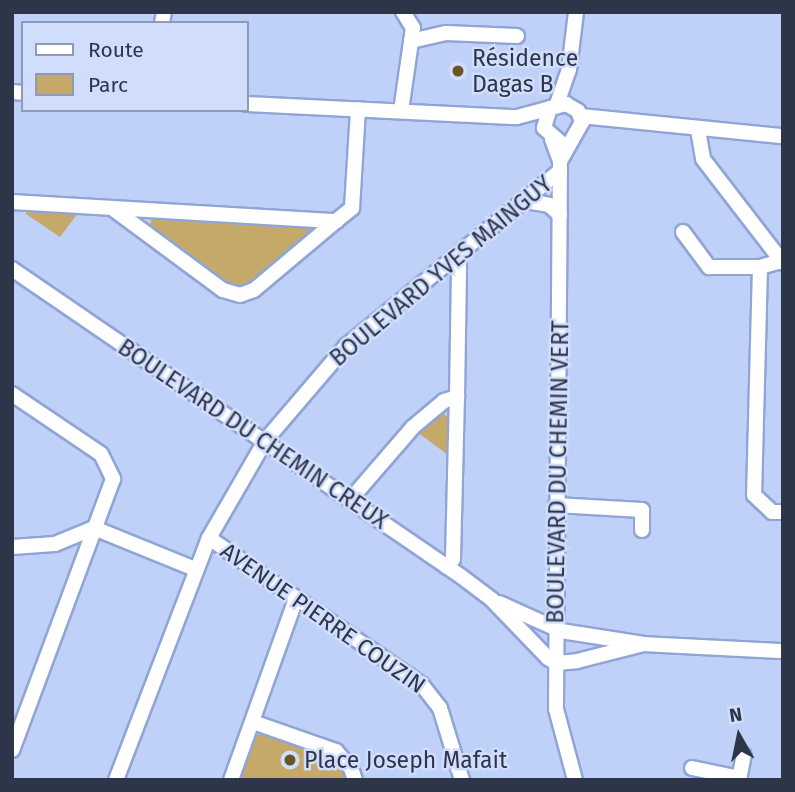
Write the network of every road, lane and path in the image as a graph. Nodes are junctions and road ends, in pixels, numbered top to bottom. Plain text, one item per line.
1 (403, 12) edge
2 (576, 12) edge
3 (517, 36) dead end
4 (411, 41) junction
5 (569, 70) junction
6 (248, 104) edge
7 (553, 106) junction
8 (358, 109) junction
9 (401, 111) junction
10 (517, 117) junction
11 (578, 123) junction
12 (698, 130) junction
13 (549, 136) junction
14 (783, 136) edge
15 (560, 166) junction
16 (525, 201) junction
17 (12, 202) edge
18 (111, 207) junction
19 (560, 215) junction
20 (336, 221) junction
21 (683, 232) dead end
22 (455, 257) junction
23 (782, 262) edge
24 (760, 267) junction
25 (12, 269) edge
26 (12, 394) edge
27 (457, 397) junction
28 (265, 441) junction
29 (350, 500) junction
30 (556, 505) junction
31 (783, 512) edge
32 (94, 528) junction
33 (642, 530) dead end
34 (209, 538) junction
35 (12, 547) edge
36 (447, 567) junction
37 (195, 569) junction
38 (296, 598) junction
39 (492, 600) junction
40 (555, 636) junction
41 (528, 638) junction
42 (644, 644) junction
43 (783, 651) edge
44 (556, 663) junction
45 (253, 722) junction
46 (12, 750) edge
47 (744, 755) dead end
48 (692, 768) dead end
49 (740, 779) edge
50 (116, 780) edge
51 (231, 780) edge
52 (355, 780) edge
53 (463, 780) edge
54 (575, 780) edge

1 - 4 street
2 - 5 street
3 - 4 street
4 - 9 street
5 - 7 street
5 - 11 street
6 - 8 street
7 - 10 street
7 - 11 street
7 - 13 street
8 - 9 street
8 - 20 street
9 - 10 street
10 - 13 street
11 - 12 street
11 - 13 street
11 - 15 street
12 - 14 street
12 - 23 street
13 - 15 street, BOULEVARD DU CHEMIN VERT
15 - 16 street, BOULEVARD YVES MAINGUY
15 - 19 street, BOULEVARD DU CHEMIN VERT
16 - 19 street
16 - 22 street, BOULEVARD YVES MAINGUY
17 - 18 street
18 - 20 street
18 - 20 street
19 - 30 street, BOULEVARD DU CHEMIN VERT
21 - 24 street
22 - 27 street
22 - 28 street, BOULEVARD YVES MAINGUY
23 - 24 street
24 - 31 street
25 - 28 street, BOULEVARD DU CHEMIN CREUX
26 - 32 street
27 - 29 street
27 - 36 street
28 - 29 street, BOULEVARD DU CHEMIN CREUX
28 - 34 street, BOULEVARD YVES MAINGUY
29 - 36 street, BOULEVARD DU CHEMIN CREUX
30 - 33 street
30 - 40 street, BOULEVARD DU CHEMIN VERT
32 - 35 street
32 - 37 street
32 - 46 street
34 - 37 street, BOULEVARD YVES MAINGUY
34 - 38 street, AVENUE PIERRE COUZIN
36 - 39 street, BOULEVARD DU CHEMIN CREUX
37 - 50 street, BOULEVARD YVES MAINGUY
38 - 45 street
38 - 53 street, AVENUE PIERRE COUZIN
39 - 40 street, BOULEVARD DU CHEMIN CREUX
39 - 41 street, BOULEVARD DU CHEMIN CREUX
40 - 41 street
40 - 42 street
40 - 44 street, BOULEVARD DU CHEMIN VERT
41 - 44 street, BOULEVARD DU CHEMIN CREUX
42 - 43 street
42 - 44 street
44 - 54 street, BOULEVARD DU CHEMIN VERT
45 - 51 street
45 - 52 street
47 - 49 street
48 - 49 street

